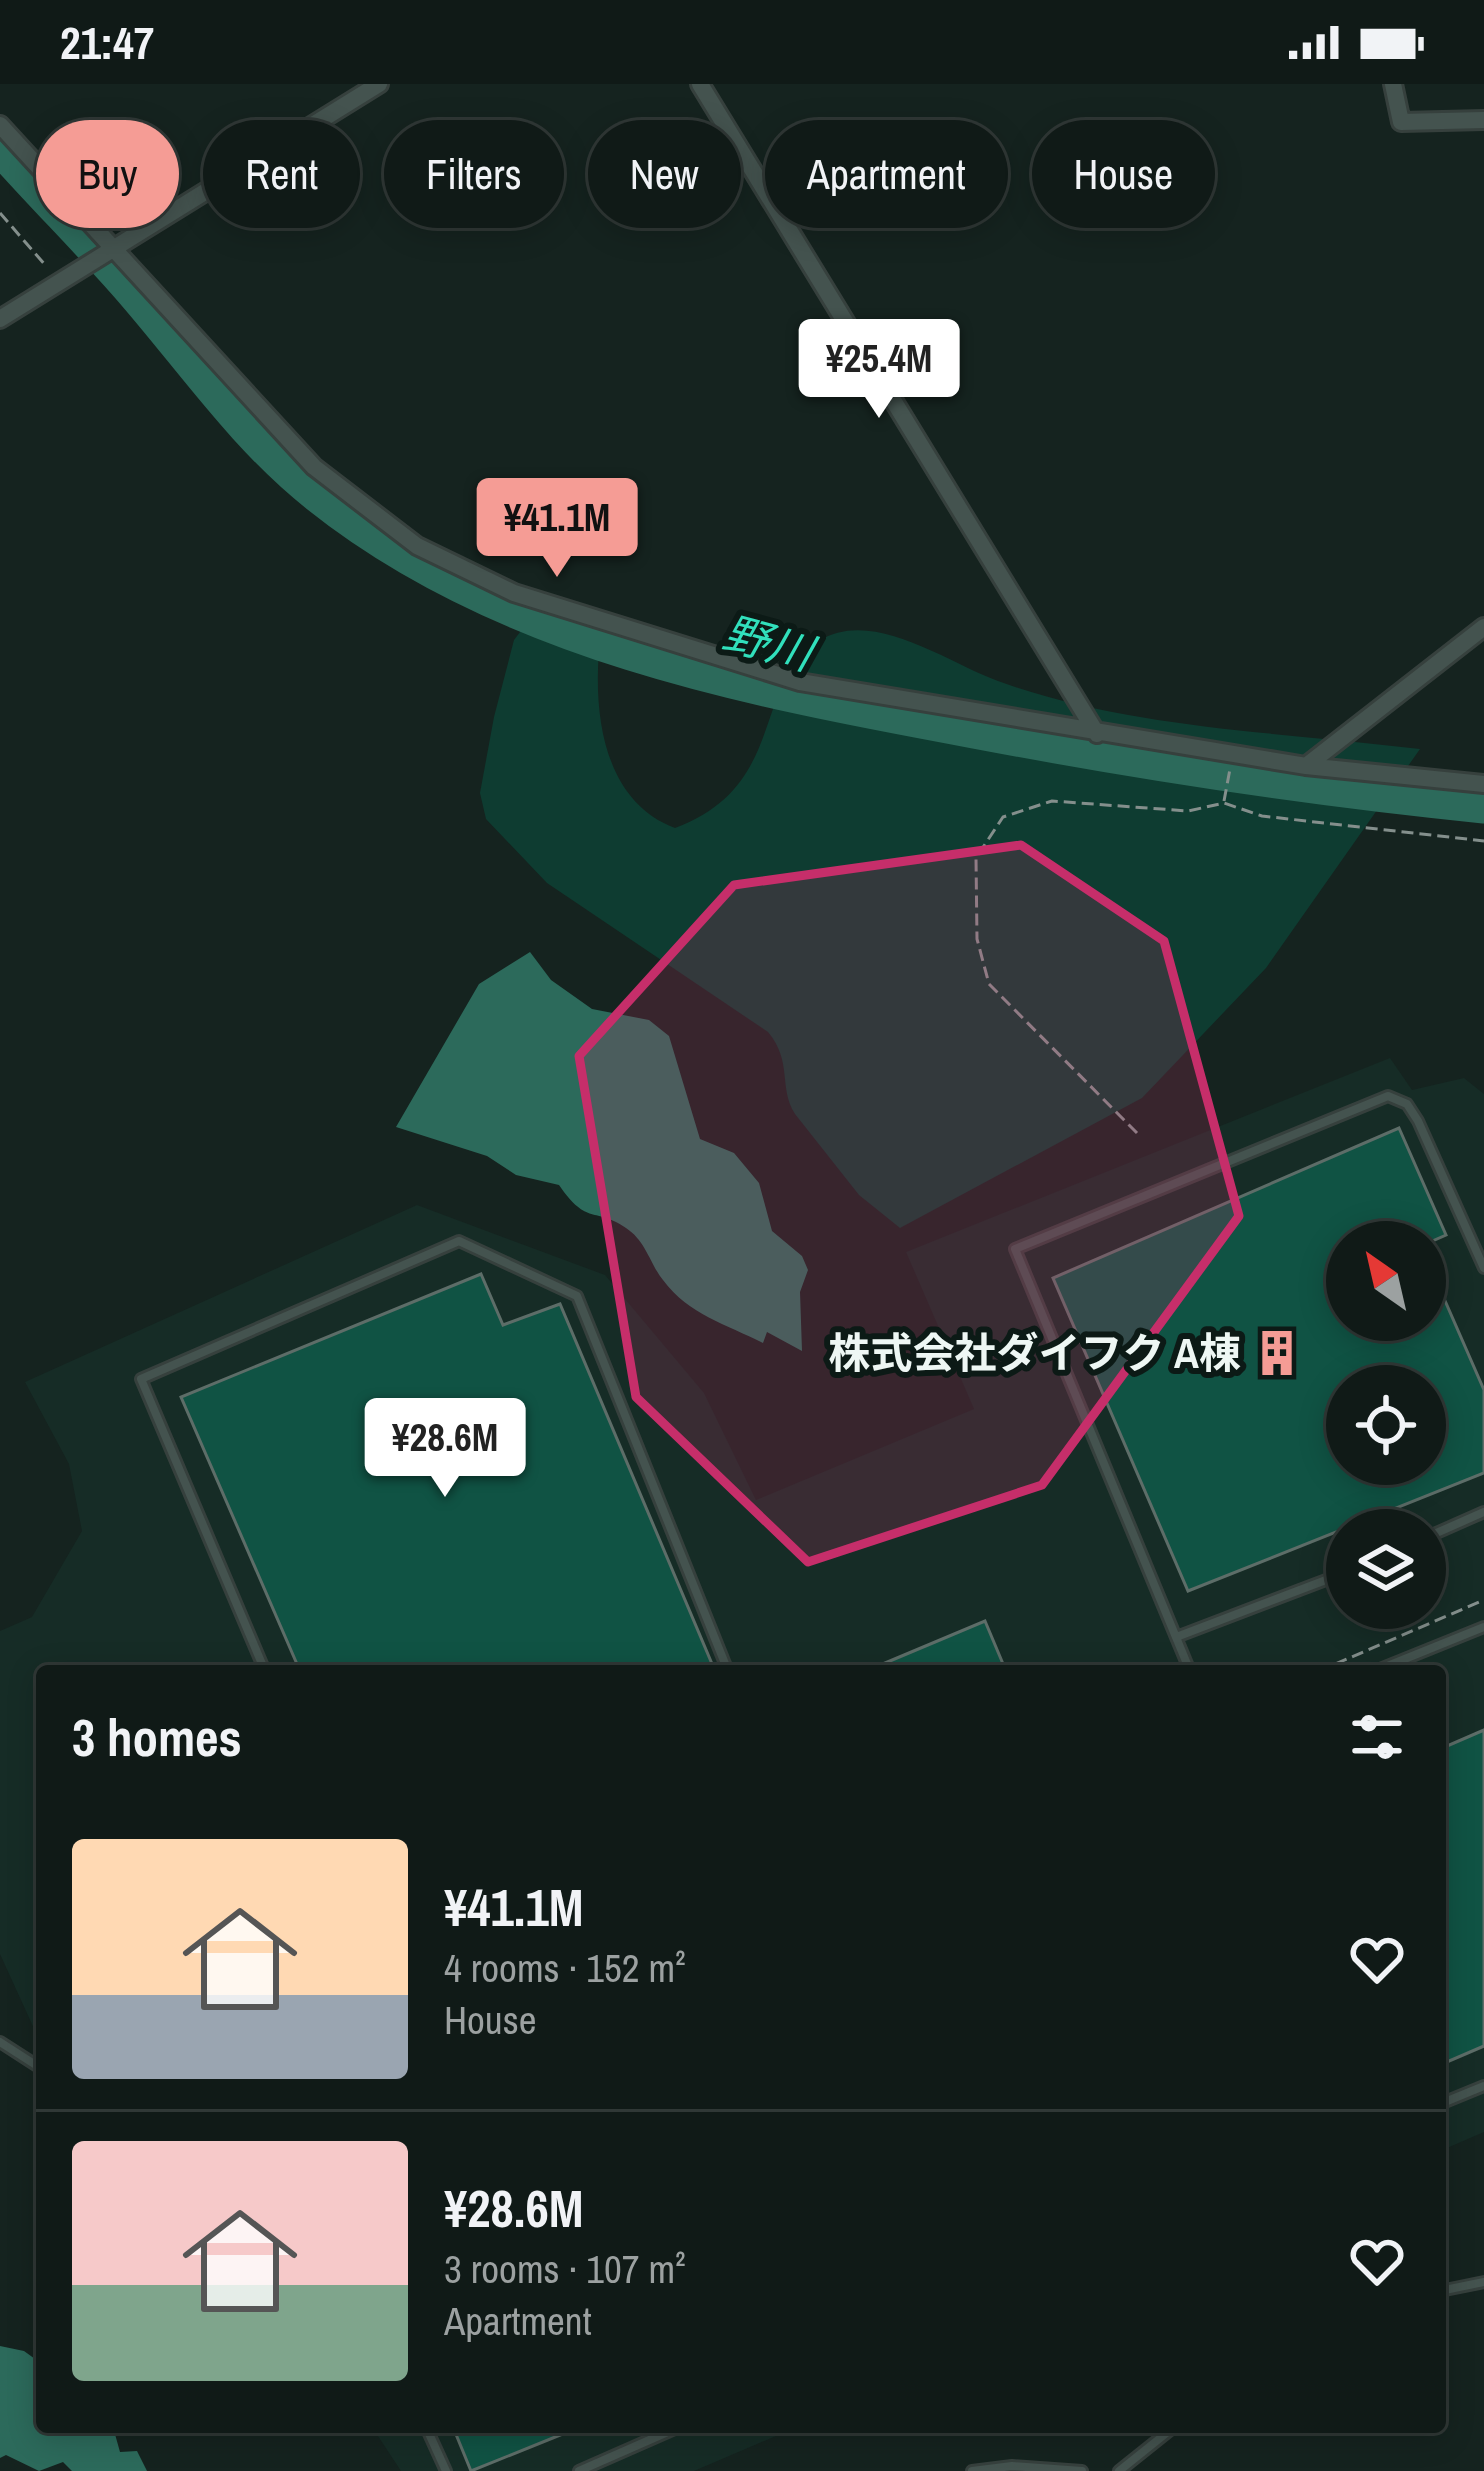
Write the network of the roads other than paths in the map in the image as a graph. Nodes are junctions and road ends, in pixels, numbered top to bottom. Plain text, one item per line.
1 (379, 84) edge
2 (700, 84) edge
3 (1393, 84) edge
4 (1484, 120) edge
5 (0, 125) edge
6 (116, 249) junction
7 (0, 319) edge
8 (1484, 627) edge
9 (1097, 734) junction
10 (1306, 766) junction
11 (1484, 784) edge
12 (1484, 1268) edge
13 (1484, 1511) edge
14 (1446, 1528) edge
15 (1326, 1580) edge
16 (1484, 1627) edge
17 (1179, 1636) junction
18 (262, 1665) edge
19 (726, 1665) edge
20 (1188, 1665) edge
21 (1390, 1665) edge
22 (0, 2042) edge
23 (36, 2065) edge
24 (1484, 2086) edge
25 (1446, 2102) edge
26 (1484, 2282) edge
27 (1446, 2290) edge
28 (429, 2433) edge
29 (665, 2433) edge
30 (1166, 2433) edge
31 (446, 2471) edge
32 (579, 2471) edge
33 (972, 2471) edge
34 (1082, 2471) edge
35 (1119, 2471) edge

1 - 6 street
2 - 9 street
3 - 4 street
5 - 6 street
6 - 7 street
6 - 9 street
8 - 10 street
9 - 10 street
10 - 11 street
12 - 17 lane
13 - 14 lane
15 - 17 lane
16 - 21 lane
17 - 20 lane
18 - 19 lane
22 - 23 lane
24 - 25 lane
26 - 27 lane
28 - 31 lane
29 - 32 lane
30 - 35 lane
33 - 34 lane

